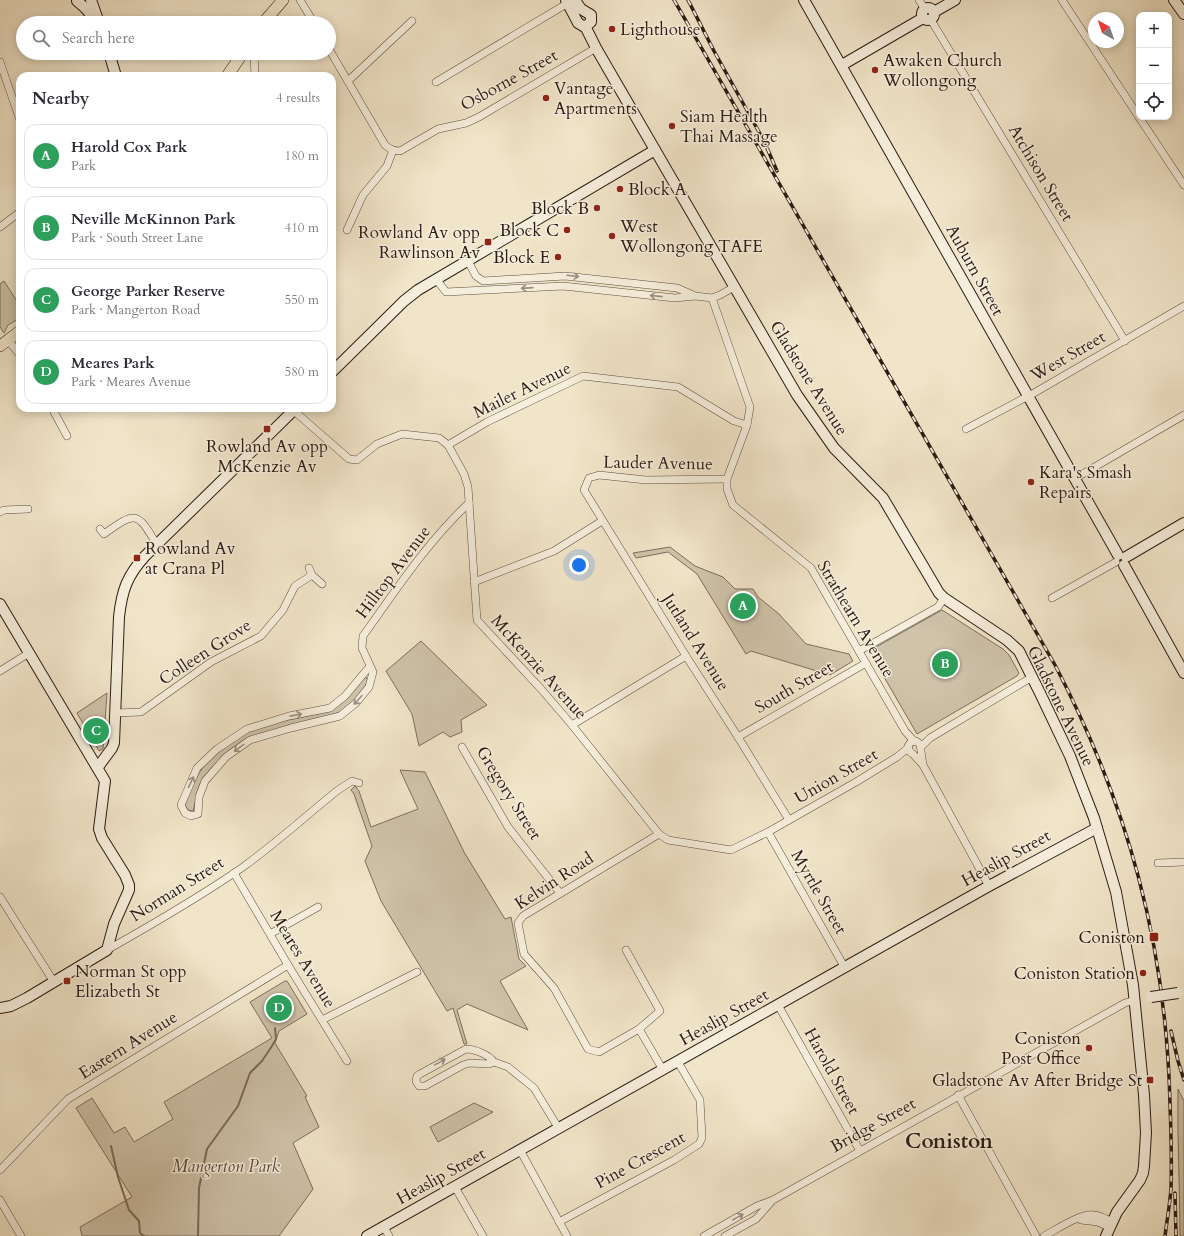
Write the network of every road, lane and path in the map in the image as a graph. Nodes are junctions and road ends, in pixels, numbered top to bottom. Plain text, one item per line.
1 (78, 0) edge
2 (91, 0) edge
3 (283, 0) edge
4 (300, 0) edge
5 (804, 0) edge
6 (919, 0) edge
7 (955, 0) edge
8 (1062, 0) edge
9 (1174, 0) edge
10 (571, 1) edge
11 (1184, 14) edge
12 (928, 15) junction
13 (92, 16) edge
14 (97, 16) edge
15 (269, 16) edge
16 (310, 16) edge
17 (412, 21) dead end
18 (596, 48) junction
19 (106, 60) edge
20 (111, 60) edge
21 (238, 60) edge
22 (254, 60) edge
23 (336, 60) edge
24 (0, 62) edge
25 (842, 65) junction
26 (110, 72) edge
27 (115, 72) edge
28 (230, 72) edge
29 (255, 72) edge
30 (348, 81) junction
31 (436, 82) dead end
32 (16, 108) edge
33 (1136, 112) edge
34 (1141, 120) edge
35 (393, 150) junction
36 (655, 150) junction
37 (1184, 185) edge
38 (16, 215) edge
39 (0, 227) edge
40 (347, 230) dead end
41 (468, 261) junction
42 (436, 279) junction
43 (734, 287) junction
44 (695, 296) junction
45 (712, 298) junction
46 (1184, 306) edge
47 (16, 334) edge
48 (1125, 341) junction
49 (4, 343) edge
50 (16, 352) edge
51 (336, 368) edge
52 (1029, 396) junction
53 (54, 412) edge
54 (291, 412) edge
55 (297, 412) edge
56 (1184, 415) edge
57 (747, 425) junction
58 (966, 429) dead end
59 (67, 436) dead end
60 (448, 445) junction
61 (588, 478) joint
62 (727, 479) junction
63 (1074, 479) junction
64 (470, 503) junction
65 (28, 509) dead end
66 (0, 512) edge
67 (602, 521) junction
68 (1184, 523) edge
69 (100, 529) dead end
70 (157, 544) junction
71 (1121, 560) junction
72 (308, 568) dead end
73 (312, 575) junction
74 (474, 582) junction
75 (322, 584) dead end
76 (944, 598) junction
77 (1052, 598) dead end
78 (0, 604) edge
79 (859, 651) junction
80 (29, 653) junction
81 (686, 656) junction
82 (866, 663) junction
83 (370, 666) junction
84 (0, 671) edge
85 (1184, 673) edge
86 (1032, 677) junction
87 (115, 713) junction
88 (572, 725) junction
89 (738, 737) junction
90 (462, 747) dead end
91 (914, 747) junction
92 (98, 767) junction
93 (359, 783) dead end
94 (789, 820) junction
95 (1097, 828) junction
96 (768, 832) junction
97 (659, 834) junction
98 (1184, 862) edge
99 (1158, 863) dead end
100 (234, 873) junction
101 (989, 886) junction
102 (560, 893) junction
103 (0, 897) edge
104 (318, 907) dead end
105 (270, 934) junction
106 (107, 950) junction
107 (626, 950) dead end
108 (288, 965) junction
109 (845, 968) junction
110 (417, 972) dead end
111 (54, 982) junction
112 (1181, 993) edge
113 (1135, 1000) junction
114 (778, 1005) junction
115 (0, 1008) edge
116 (322, 1020) junction
117 (639, 1029) junction
118 (347, 1061) dead end
119 (494, 1062) junction
120 (678, 1062) junction
121 (663, 1070) junction
122 (958, 1096) junction
123 (559, 1129) junction
124 (520, 1150) junction
125 (860, 1150) junction
126 (0, 1170) edge
127 (455, 1187) junction
128 (0, 1200) edge
129 (773, 1200) junction
130 (559, 1222) junction
131 (384, 1226) junction
132 (1109, 1228) edge
133 (21, 1236) edge
134 (367, 1236) edge
135 (389, 1236) edge
136 (483, 1236) edge
137 (567, 1236) edge
138 (704, 1236) edge
139 (725, 1236) edge
140 (1036, 1236) edge
141 (1044, 1236) edge

1 - 13 street
2 - 14 street
3 - 15 main road
4 - 16 street
5 - 25 street, Auburn Street
6 - 12 street, Atchison Street
7 - 12 street
8 - 33 street
9 - 11 street
10 - 18 street, Gladstone Avenue
10 - 31 street
12 - 25 street
12 - 48 street, Atchison Street
17 - 30 street
18 - 35 street, Osborne Street
18 - 36 street, Gladstone Avenue
19 - 26 street
20 - 27 street
21 - 28 main road
22 - 29 street
23 - 30 street
24 - 32 street
25 - 52 street, Auburn Street
30 - 35 street
34 - 37 street
35 - 40 street
36 - 41 street
36 - 43 street, Gladstone Avenue
38 - 39 street
41 - 42 street
41 -> 44 street
44 -> 42 street
42 - 51 street
43 - 45 street
43 - 76 street, Gladstone Avenue
44 - 45 street
45 - 57 street
46 - 48 street, West Street
47 - 49 main road
48 - 52 street, West Street
49 - 50 street
52 - 58 street, West Street
52 - 63 street, Auburn Street
53 - 59 street
54 - 70 street
55 - 60 street
56 - 63 street
57 - 60 street, Mailer Avenue
57 - 62 street
60 - 64 street, McKenzie Avenue
61 - 62 street, Lauder Avenue
61 - 67 street, Jutland Avenue
62 - 79 street, Strathearn Avenue
63 - 71 street, Auburn Street
64 - 74 street, McKenzie Avenue
64 - 83 street, Hilltop Avenue
65 - 66 street
67 - 74 street
67 - 81 street, Jutland Avenue
68 - 71 street
69 - 70 street
70 - 87 street
71 - 77 street
71 - 85 street, Auburn Street
72 - 73 street
73 - 75 street
73 - 87 street, Colleen Grove
74 - 88 street, McKenzie Avenue
76 - 79 street
76 - 86 street, Gladstone Avenue
78 - 80 street
79 - 82 street, Strathearn Avenue
80 - 84 street
80 - 92 street
81 - 88 street
81 - 89 street, Jutland Avenue
82 - 89 street, South Street
82 - 91 street, Strathearn Avenue
83 -> 83 street, Hilltop Avenue
86 - 91 street, Union Street
86 - 95 street, Gladstone Avenue
87 - 92 street
88 - 97 street, McKenzie Avenue
89 - 94 street, Jutland Avenue
90 - 102 street, Gregory Street
91 - 94 street, Union Street
91 - 101 street
92 - 106 street
93 - 100 street, Norman Street
94 - 96 street, McKenzie Avenue
95 - 101 street, Heaslip Street
95 - 113 street, Gladstone Avenue
96 - 97 street, McKenzie Avenue
96 - 109 street, Myrtle Street
97 - 102 street, Kelvin Road
98 - 99 street
100 - 105 street, Meares Avenue
100 - 106 street, Norman Street
101 - 109 street, Heaslip Street
102 - 117 street, Kelvin Road
103 - 111 street
104 - 105 street
105 - 108 street, Meares Avenue
106 - 111 street, Norman Street
107 - 117 street
108 - 116 street, Meares Avenue
108 - 126 street, Eastern Avenue
109 - 114 street, Heaslip Street
110 - 116 street
111 - 115 street, Norman Street
112 - 113 street, Bridge Street, bridge
113 - 122 street, Bridge Street
113 - 132 street, Gladstone Avenue
114 - 120 street, Heaslip Street
114 - 125 street, Harold Street
116 - 118 street, Meares Avenue
117 - 121 street
119 -> 119 street
119 - 123 street
120 - 121 street, Heaslip Street
120 - 130 street, Pine Crescent
121 - 123 street, Heaslip Street
122 - 125 street, Bridge Street
122 - 140 street
123 - 124 street, Heaslip Street
124 - 127 street, Heaslip Street
124 - 130 street
125 - 129 street, Bridge Street
127 - 131 street, Heaslip Street
127 - 136 street
128 - 133 street
138 -> 129 street, Bridge Street
129 - 139 street, Bridge Street
130 - 137 street
131 - 134 street, Heaslip Street
131 - 135 street
132 - 141 street

